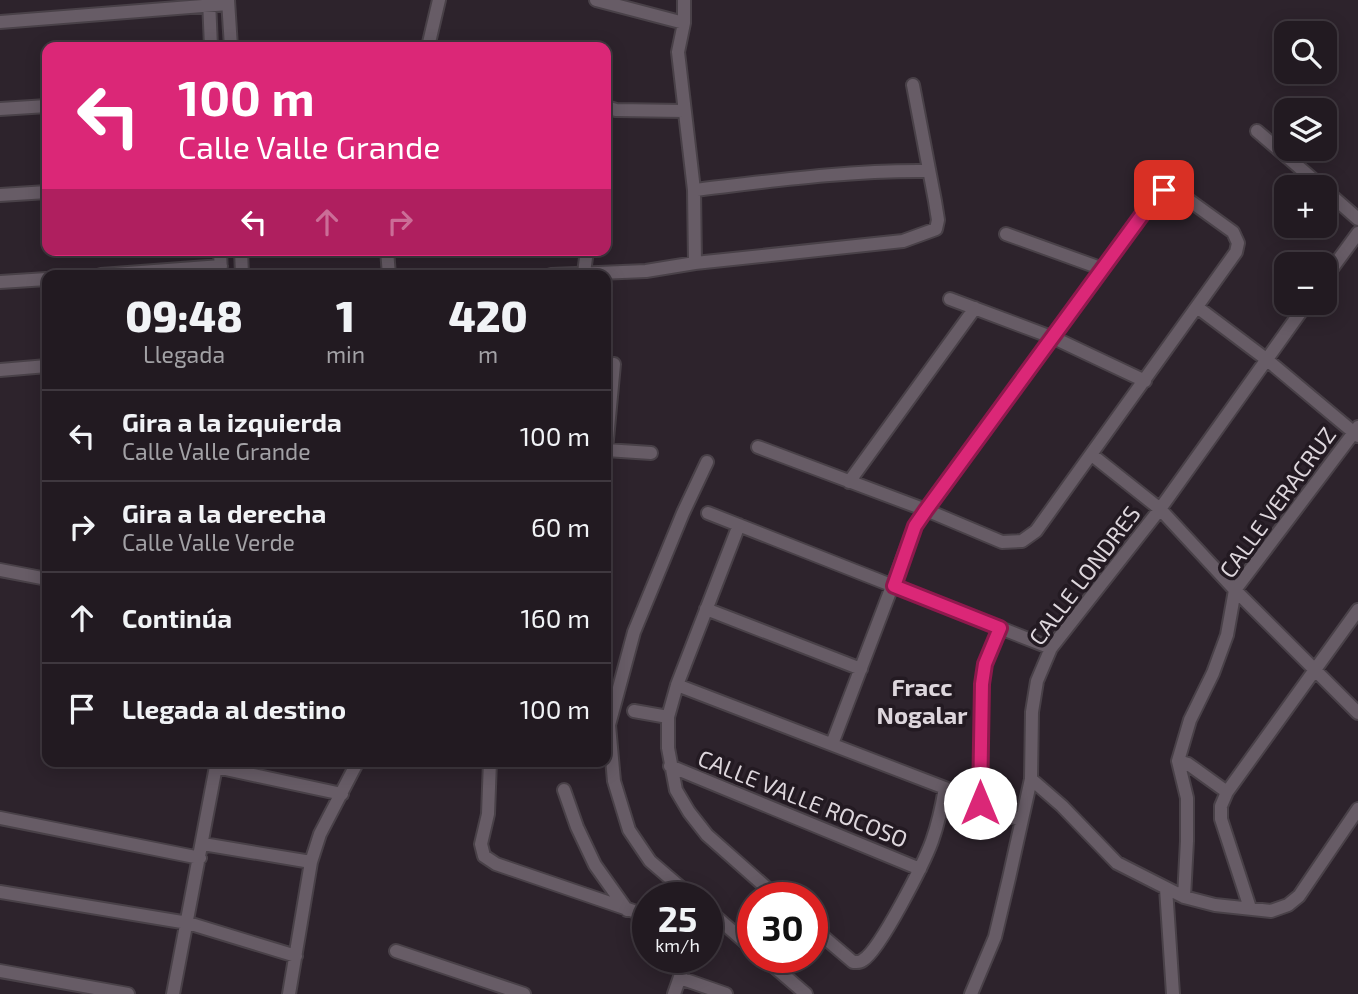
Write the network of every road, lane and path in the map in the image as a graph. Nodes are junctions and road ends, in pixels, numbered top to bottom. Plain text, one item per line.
1 (439, 0) edge
2 (596, 0) edge
3 (684, 0) edge
4 (210, 2) edge
5 (228, 2) edge
6 (644, 6) edge
7 (0, 22) edge
8 (684, 23) junction
9 (211, 42) edge
10 (231, 42) edge
11 (429, 42) edge
12 (913, 85) dead end
13 (42, 106) edge
14 (0, 109) edge
15 (611, 109) edge
16 (684, 111) junction
17 (1258, 131) dead end
18 (928, 171) junction
19 (1307, 175) edge
20 (694, 190) junction
21 (42, 192) edge
22 (0, 195) edge
23 (1337, 201) edge
24 (1358, 219) edge
25 (1358, 233) edge
26 (1006, 234) dead end
27 (1337, 262) edge
28 (695, 263) junction
29 (1103, 269) junction
30 (611, 272) edge
31 (42, 279) edge
32 (0, 282) edge
33 (950, 299) dead end
34 (1197, 307) junction
35 (975, 308) junction
36 (1298, 315) edge
37 (1054, 338) junction
38 (1266, 359) junction
39 (614, 364) dead end
40 (42, 366) edge
41 (0, 370) edge
42 (1145, 381) junction
43 (611, 396) edge
44 (1357, 432) edge
45 (758, 447) dead end
46 (611, 450) edge
47 (651, 453) dead end
48 (1092, 455) junction
49 (707, 462) dead end
50 (849, 482) junction
51 (1160, 509) junction
52 (926, 510) junction
53 (708, 513) dead end
54 (739, 525) junction
55 (0, 570) edge
56 (42, 578) edge
57 (894, 586) junction
58 (1235, 590) junction
59 (706, 609) junction
60 (1358, 610) edge
61 (1000, 628) junction
62 (1051, 648) junction
63 (861, 669) junction
64 (1315, 669) junction
65 (677, 685) junction
66 (634, 711) dead end
67 (1358, 713) edge
68 (668, 717) junction
69 (611, 718) edge
70 (832, 744) junction
71 (611, 747) edge
72 (1178, 761) junction
73 (670, 766) junction
74 (216, 767) edge
75 (230, 767) edge
76 (355, 767) edge
77 (490, 767) edge
78 (1031, 779) junction
79 (945, 788) junction
80 (564, 790) dead end
81 (1227, 792) junction
82 (342, 794) junction
83 (980, 803) junction
84 (1358, 809) edge
85 (0, 818) edge
86 (1020, 820) junction
87 (203, 844) junction
88 (200, 858) junction
89 (311, 862) junction
90 (920, 869) junction
91 (674, 882) edge
92 (760, 882) edge
93 (1166, 888) junction
94 (0, 892) edge
95 (1184, 897) junction
96 (1250, 908) junction
97 (627, 910) junction
98 (632, 911) edge
99 (188, 923) junction
100 (723, 924) edge
101 (737, 935) edge
102 (828, 941) edge
103 (396, 951) dead end
104 (296, 956) junction
105 (0, 971) edge
106 (682, 973) edge
107 (782, 973) edge
108 (680, 978) junction
109 (128, 994) edge
110 (173, 994) edge
111 (289, 994) edge
112 (524, 994) edge
113 (674, 994) edge
114 (726, 994) edge
115 (807, 994) edge
116 (971, 994) edge
117 (1173, 994) edge

1 - 11 street
2 - 6 street
3 - 8 street
4 - 5 street
4 - 7 street
4 - 9 street
5 - 10 street
6 - 8 street
8 - 16 street
12 - 18 street
13 - 14 street
15 - 16 street
16 - 20 street
17 - 19 street
18 - 20 street
18 - 28 street
20 - 28 street
21 - 22 street
23 - 24 street
25 - 27 street
26 - 29 street
28 - 30 street
29 - 34 street
29 - 37 street
31 - 32 street
33 - 35 street
34 - 38 street
34 - 42 street
35 - 37 street
35 - 50 street
36 - 38 street, CALLE LONDRES
37 - 42 street
37 - 52 street
38 - 44 street
38 - 51 street, CALLE LONDRES
39 - 43 street
40 - 41 street
42 - 48 street
44 - 58 street, CALLE VERACRUZ
45 - 50 street
46 - 47 street
48 - 51 street
48 - 52 street
49 - 69 street
50 - 52 street
51 - 58 street
51 - 62 street, CALLE LONDRES
52 - 57 street
53 - 54 street
54 - 57 street
54 - 59 street
55 - 56 street
57 - 61 street
57 - 63 street
58 - 64 street
58 - 72 street, CALLE VERACRUZ
59 - 63 street
59 - 65 street
60 - 64 street
61 - 62 street
61 - 83 street
62 - 78 street, CALLE LONDRES
63 - 70 street
64 - 67 street
64 - 81 street
65 - 68 street
65 - 70 street
66 - 68 street
68 - 73 street
70 - 79 street
71 - 91 street
72 - 81 street
72 - 95 street
73 - 90 street, CALLE VALLE ROCOSO
73 - 92 street
74 - 87 street
75 - 82 street
76 - 82 street
77 - 97 street
78 - 86 street, CALLE LONDRES
78 - 93 street
79 - 83 street
79 - 90 street
80 - 97 street
81 - 96 street
82 - 89 street
83 - 86 street
84 - 96 street
85 - 88 street
86 - 116 street, CALLE LONDRES
87 - 88 street
87 - 89 street
88 - 99 street
89 - 104 street
90 - 102 street
93 - 95 street
93 - 117 street
94 - 99 street
95 - 96 street
97 - 98 street
99 - 104 street
99 - 110 street
100 - 101 street
103 - 112 street
104 - 111 street
105 - 109 street
106 - 108 street
107 - 115 street
108 - 113 street
108 - 114 street

